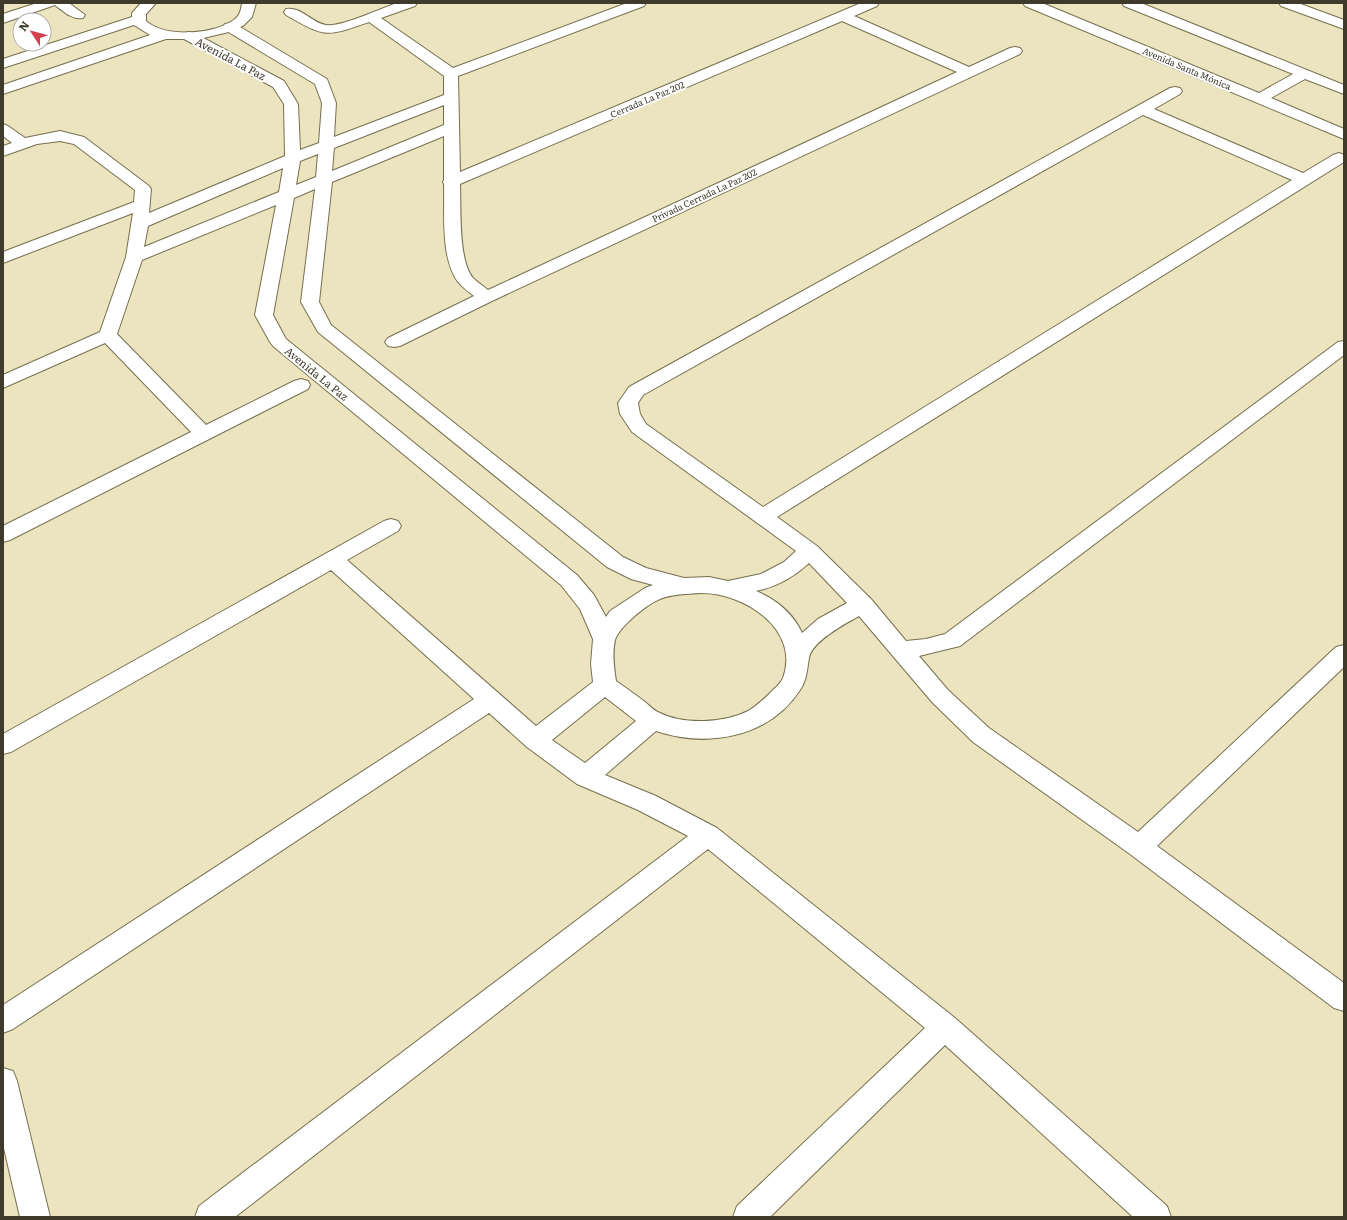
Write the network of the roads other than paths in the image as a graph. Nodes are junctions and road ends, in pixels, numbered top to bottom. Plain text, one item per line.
1 (50, 3) edge
2 (60, 3) edge
3 (149, 3) edge
4 (410, 3) edge
5 (639, 3) edge
6 (872, 3) edge
7 (1030, 3) edge
8 (1129, 3) edge
9 (1286, 3) edge
10 (253, 5) edge
11 (291, 12) dead end
12 (78, 15) dead end
13 (844, 16) junction
14 (371, 17) junction
15 (3, 19) edge
16 (139, 19) junction
17 (1344, 25) edge
18 (230, 27) junction
19 (165, 35) junction
20 (189, 36) junction
21 (1015, 51) dead end
22 (3, 64) edge
23 (968, 72) junction
24 (451, 74) junction
25 (1304, 74) junction
26 (3, 90) edge
27 (1344, 90) edge
28 (1175, 91) dead end
29 (451, 98) junction
30 (1261, 98) junction
31 (1142, 109) junction
32 (451, 128) junction
33 (3, 129) edge
34 (1344, 134) edge
35 (23, 144) junction
36 (326, 146) junction
37 (3, 151) edge
38 (293, 158) junction
39 (1338, 158) dead end
40 (324, 179) junction
41 (1303, 179) junction
42 (451, 182) junction
43 (286, 194) junction
44 (142, 204) junction
45 (140, 223) junction
46 (134, 257) junction
47 (3, 258) edge
48 (486, 297) junction
49 (108, 335) junction
50 (394, 342) dead end
51 (1344, 346) edge
52 (3, 382) edge
53 (301, 385) dead end
54 (204, 434) junction
55 (763, 516) junction
56 (391, 526) dead end
57 (3, 535) edge
58 (810, 551) junction
59 (332, 559) junction
60 (684, 586) junction
61 (726, 589) junction
62 (863, 605) junction
63 (604, 639) junction
64 (902, 650) junction
65 (1344, 653) edge
66 (798, 656) junction
67 (605, 685) junction
68 (490, 700) junction
69 (652, 721) junction
70 (535, 740) junction
71 (3, 745) edge
72 (586, 777) junction
73 (708, 834) junction
74 (1139, 847) junction
75 (1344, 999) edge
76 (3, 1020) edge
77 (945, 1027) junction
78 (3, 1081) edge
79 (35, 1217) edge
80 (210, 1217) edge
81 (748, 1217) edge
82 (1156, 1217) edge

1 - 15 street
2 - 12 street
3 - 16 street
4 - 14 street
5 - 24 street
6 - 13 street, Cerrada La Paz 202
7 - 30 street, Avenida Santa Mónica
8 - 25 street
9 - 17 street
10 - 18 street
11 - 14 street
13 - 23 street
13 - 42 street, Cerrada La Paz 202
14 - 24 street
16 - 19 street
16 - 22 street
18 - 20 street
18 - 36 street
19 - 20 street
19 - 26 street
20 - 38 street, Avenida La Paz
21 - 23 street, Privada Cerrada La Paz 202
23 - 48 street, Privada Cerrada La Paz 202
24 - 29 street
25 - 27 street
25 - 30 street
28 - 31 street
29 - 32 street
29 - 36 street
30 - 34 street, Avenida Santa Mónica
31 - 41 street
31 - 55 street
32 - 40 street
32 - 42 street
33 - 35 street
35 - 37 street
35 - 44 street
36 - 38 street
36 - 40 street
38 - 43 street, Avenida La Paz
38 - 45 street
39 - 41 street
40 - 43 street
40 - 60 street
41 - 55 street
42 - 48 street
43 - 46 street
43 - 63 street, Avenida La Paz
44 - 45 street
44 - 47 street
45 - 46 street
46 - 49 street
48 - 50 street, Privada Cerrada La Paz 202
49 - 52 street
49 - 54 street
51 - 64 street
53 - 54 street
54 - 57 street
55 - 58 street
56 - 59 street
58 - 61 street
58 - 62 street
59 - 68 street
59 - 71 street
60 - 61 street
60 - 63 street
61 - 66 street
62 - 64 street
62 - 66 street
63 - 67 street
64 - 74 street
65 - 74 street
66 - 69 street
67 - 69 street
67 - 70 street
68 - 70 street
68 - 76 street
69 - 72 street
70 - 72 street
72 - 73 street
73 - 77 street
73 - 80 street
74 - 75 street
77 - 81 street
77 - 82 street
78 - 79 street

